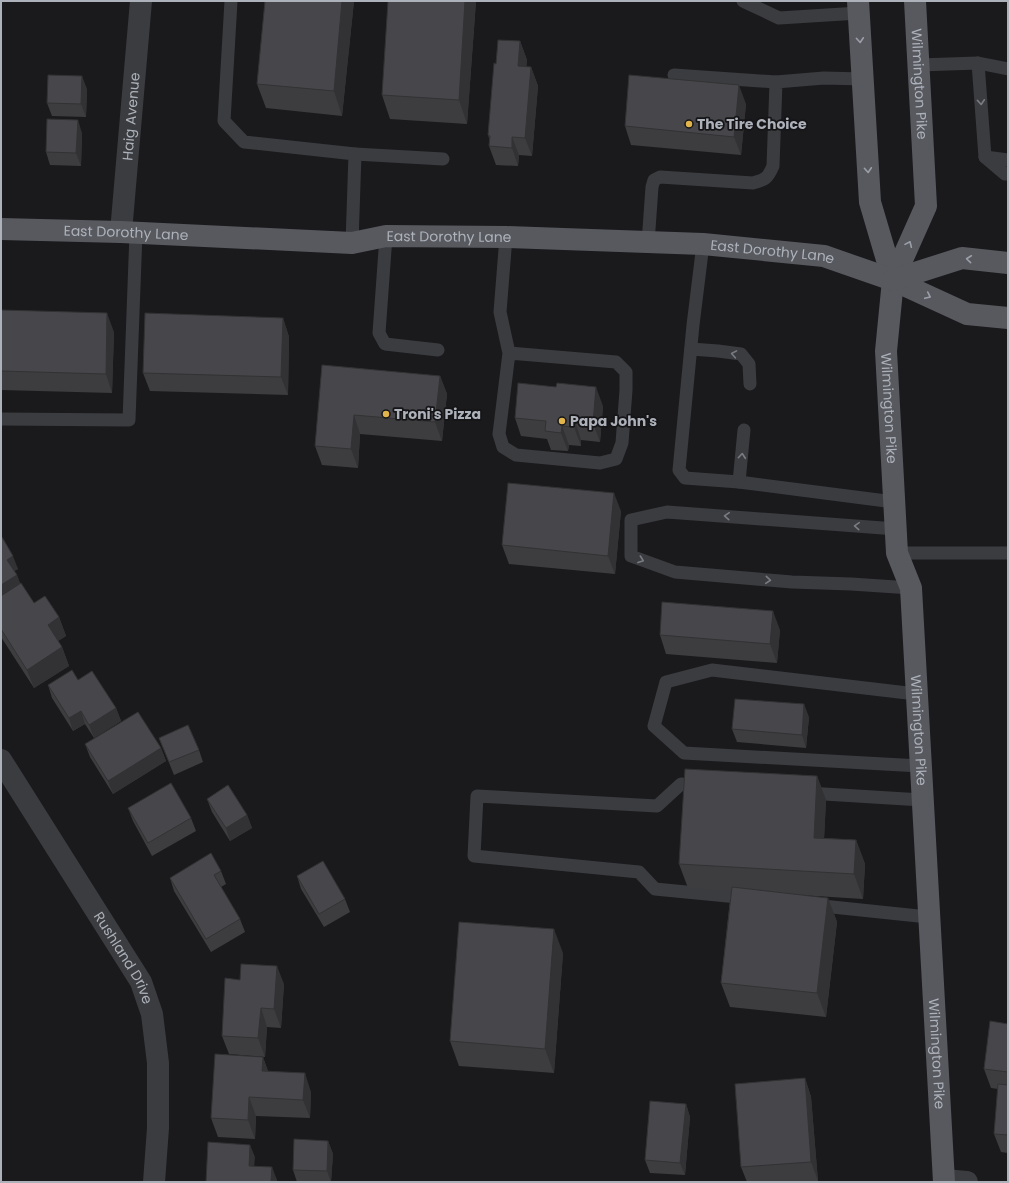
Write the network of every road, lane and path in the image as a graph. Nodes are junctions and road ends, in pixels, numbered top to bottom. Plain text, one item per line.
1 (141, 1) edge
2 (231, 1) edge
3 (743, 1) edge
4 (915, 1) edge
5 (858, 7) edge
6 (978, 63) junction
7 (919, 65) junction
8 (1008, 68) edge
9 (674, 75) dead end
10 (863, 79) junction
11 (776, 82) junction
12 (355, 154) junction
13 (984, 157) junction
14 (442, 159) dead end
15 (1008, 160) edge
16 (1008, 174) edge
17 (1, 229) edge
18 (129, 233) junction
19 (386, 236) junction
20 (506, 237) junction
21 (352, 243) junction
22 (648, 243) junction
23 (703, 244) junction
24 (1008, 263) edge
25 (893, 280) junction
26 (1008, 318) edge
27 (691, 349) junction
28 (438, 350) dead end
29 (509, 353) junction
30 (750, 384) dead end
31 (1, 419) edge
32 (744, 430) dead end
33 (739, 482) junction
34 (894, 502) junction
35 (896, 529) junction
36 (897, 553) junction
37 (1008, 553) edge
38 (911, 588) junction
39 (916, 694) junction
40 (1, 760) edge
41 (920, 766) junction
42 (712, 787) edge
43 (798, 793) edge
44 (922, 800) junction
45 (764, 900) edge
46 (802, 904) edge
47 (928, 917) junction
48 (944, 1181) edge
49 (154, 1182) edge
50 (967, 1182) edge

1 - 18 street, Haig Avenue
2 - 12 lane
3 - 5 lane
4 - 7 main road, Wilmington Pike
5 -> 10 main road, Wilmington Pike
6 - 7 lane
6 - 8 lane
6 -> 13 lane
25 -> 7 main road, Wilmington Pike
9 - 11 lane
10 - 11 lane
10 -> 25 main road, Wilmington Pike
11 - 22 lane
12 - 14 lane
12 - 21 lane
13 - 15 lane
13 - 16 lane
17 - 18 main road, East Dorothy Lane
18 - 21 main road, East Dorothy Lane
18 - 31 lane
19 - 20 main road, East Dorothy Lane
19 - 21 main road, East Dorothy Lane
19 - 28 lane
20 - 22 main road, East Dorothy Lane
20 - 29 lane
22 - 23 main road, East Dorothy Lane
23 - 25 main road, East Dorothy Lane
23 - 27 lane
24 -> 25 main road
25 -> 26 main road, East Dorothy Lane
25 - 34 main road, Wilmington Pike
30 -> 27 lane
27 - 33 lane
29 - 29 lane
33 -> 32 lane
33 - 34 lane
34 - 35 main road, Wilmington Pike
35 - 36 main road, Wilmington Pike
35 -> 38 lane
36 - 37 lane
36 - 38 main road, Wilmington Pike
38 - 39 main road, Wilmington Pike
39 - 41 main road, Wilmington Pike
39 - 41 lane
40 - 49 street, Rushland Drive
41 - 44 main road, Wilmington Pike
42 - 45 lane
43 - 44 lane
44 - 47 main road, Wilmington Pike
46 - 47 lane
47 - 48 main road, Wilmington Pike
48 - 50 street

